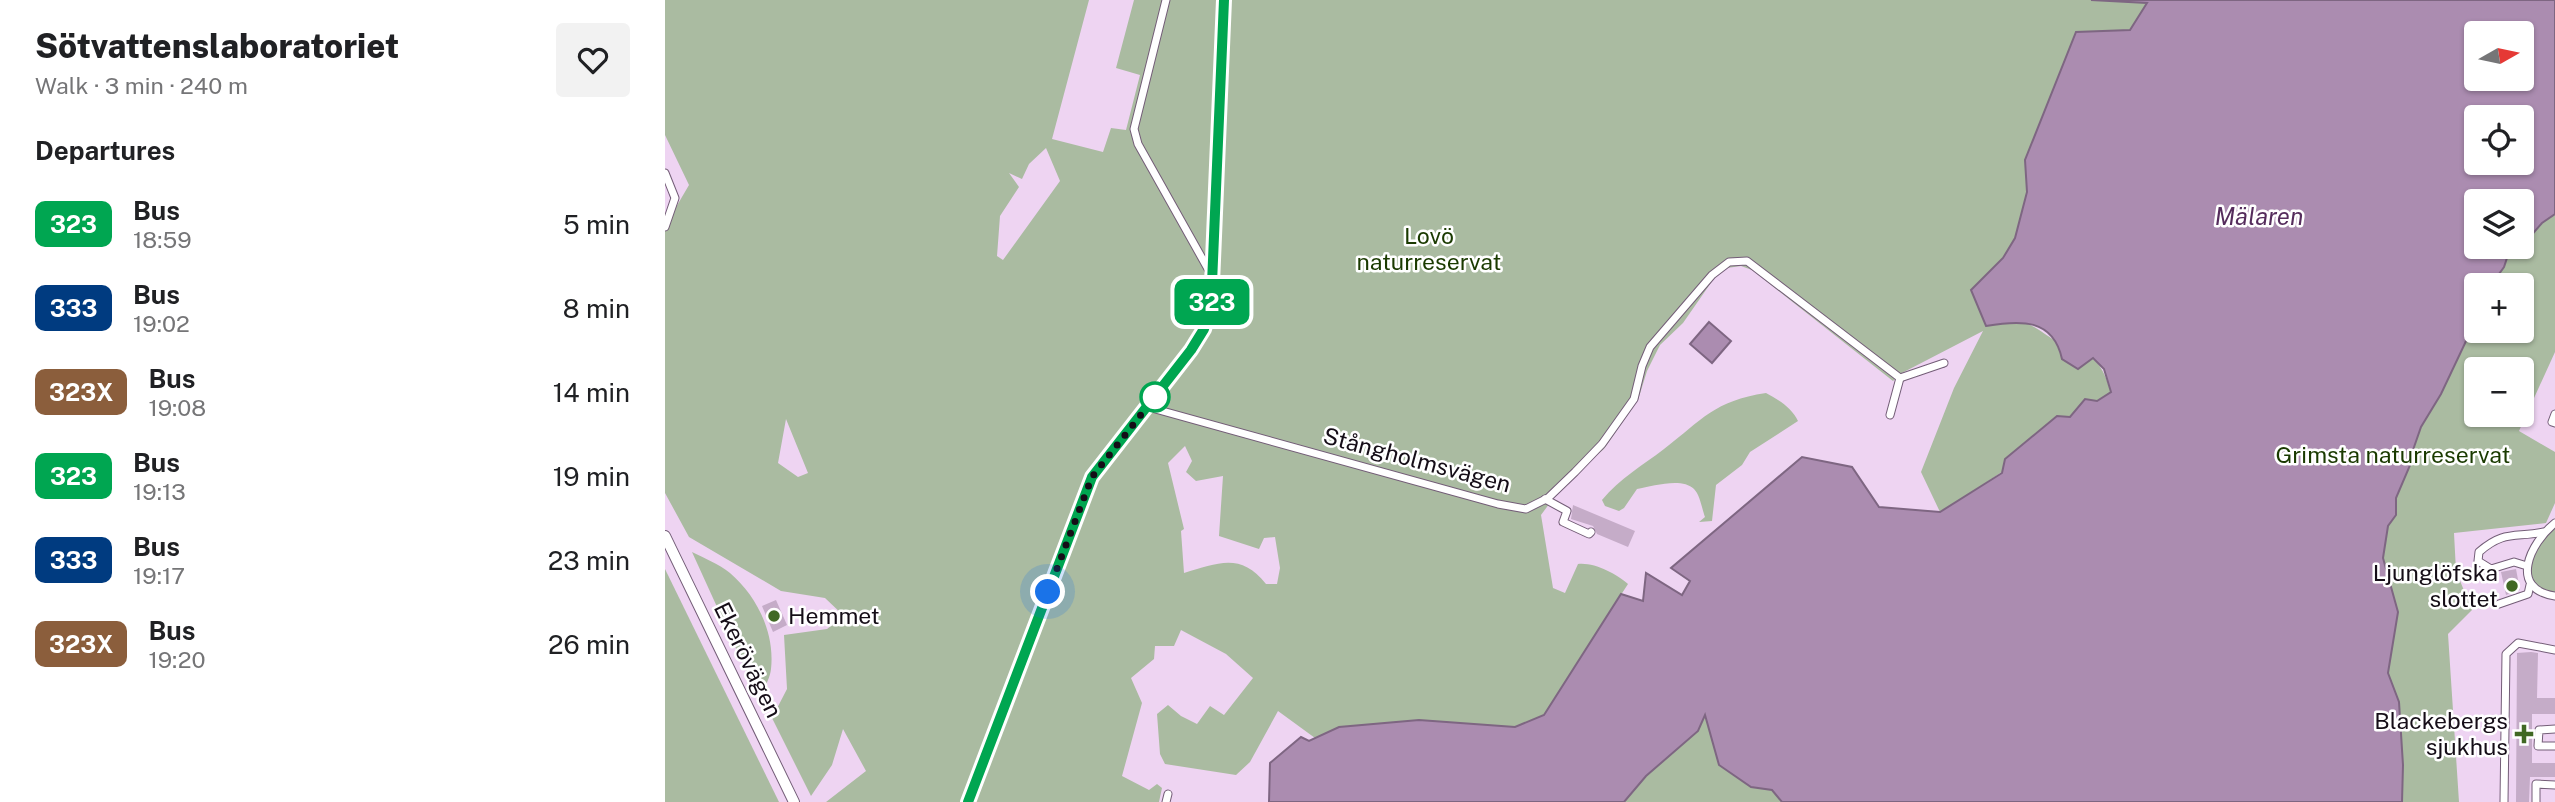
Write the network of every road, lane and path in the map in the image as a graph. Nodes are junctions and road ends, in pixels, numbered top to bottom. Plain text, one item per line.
1 (1166, 0) edge
2 (1224, 0) edge
3 (665, 173) edge
4 (665, 227) edge
5 (1214, 280) junction
6 (1944, 363) dead end
7 (1900, 378) junction
8 (1148, 407) junction
9 (2555, 414) edge
10 (1890, 415) dead end
11 (2555, 423) edge
12 (1545, 499) junction
13 (2555, 523) edge
14 (1591, 531) dead end
15 (2544, 532) junction
16 (665, 536) edge
17 (2527, 566) junction
18 (2530, 584) junction
19 (2555, 596) edge
20 (2499, 604) dead end
21 (2555, 650) edge
22 (2555, 729) edge
23 (2555, 746) edge
24 (2555, 785) edge
25 (794, 802) edge
26 (967, 802) edge
27 (2504, 802) edge
28 (2536, 802) edge

1 - 5 street
2 - 5 street
3 - 4 street
5 - 8 street
6 - 7 street
7 - 10 street
7 - 12 street
8 - 12 street, Stångholmsvägen
8 - 26 street
9 - 11 street
12 - 14 street
13 - 15 street
15 - 17 street
15 - 17 street
16 - 25 main road, Ekerövägen
17 - 18 street
18 - 19 street
18 - 20 street
21 - 27 street
22 - 23 street
24 - 28 street

